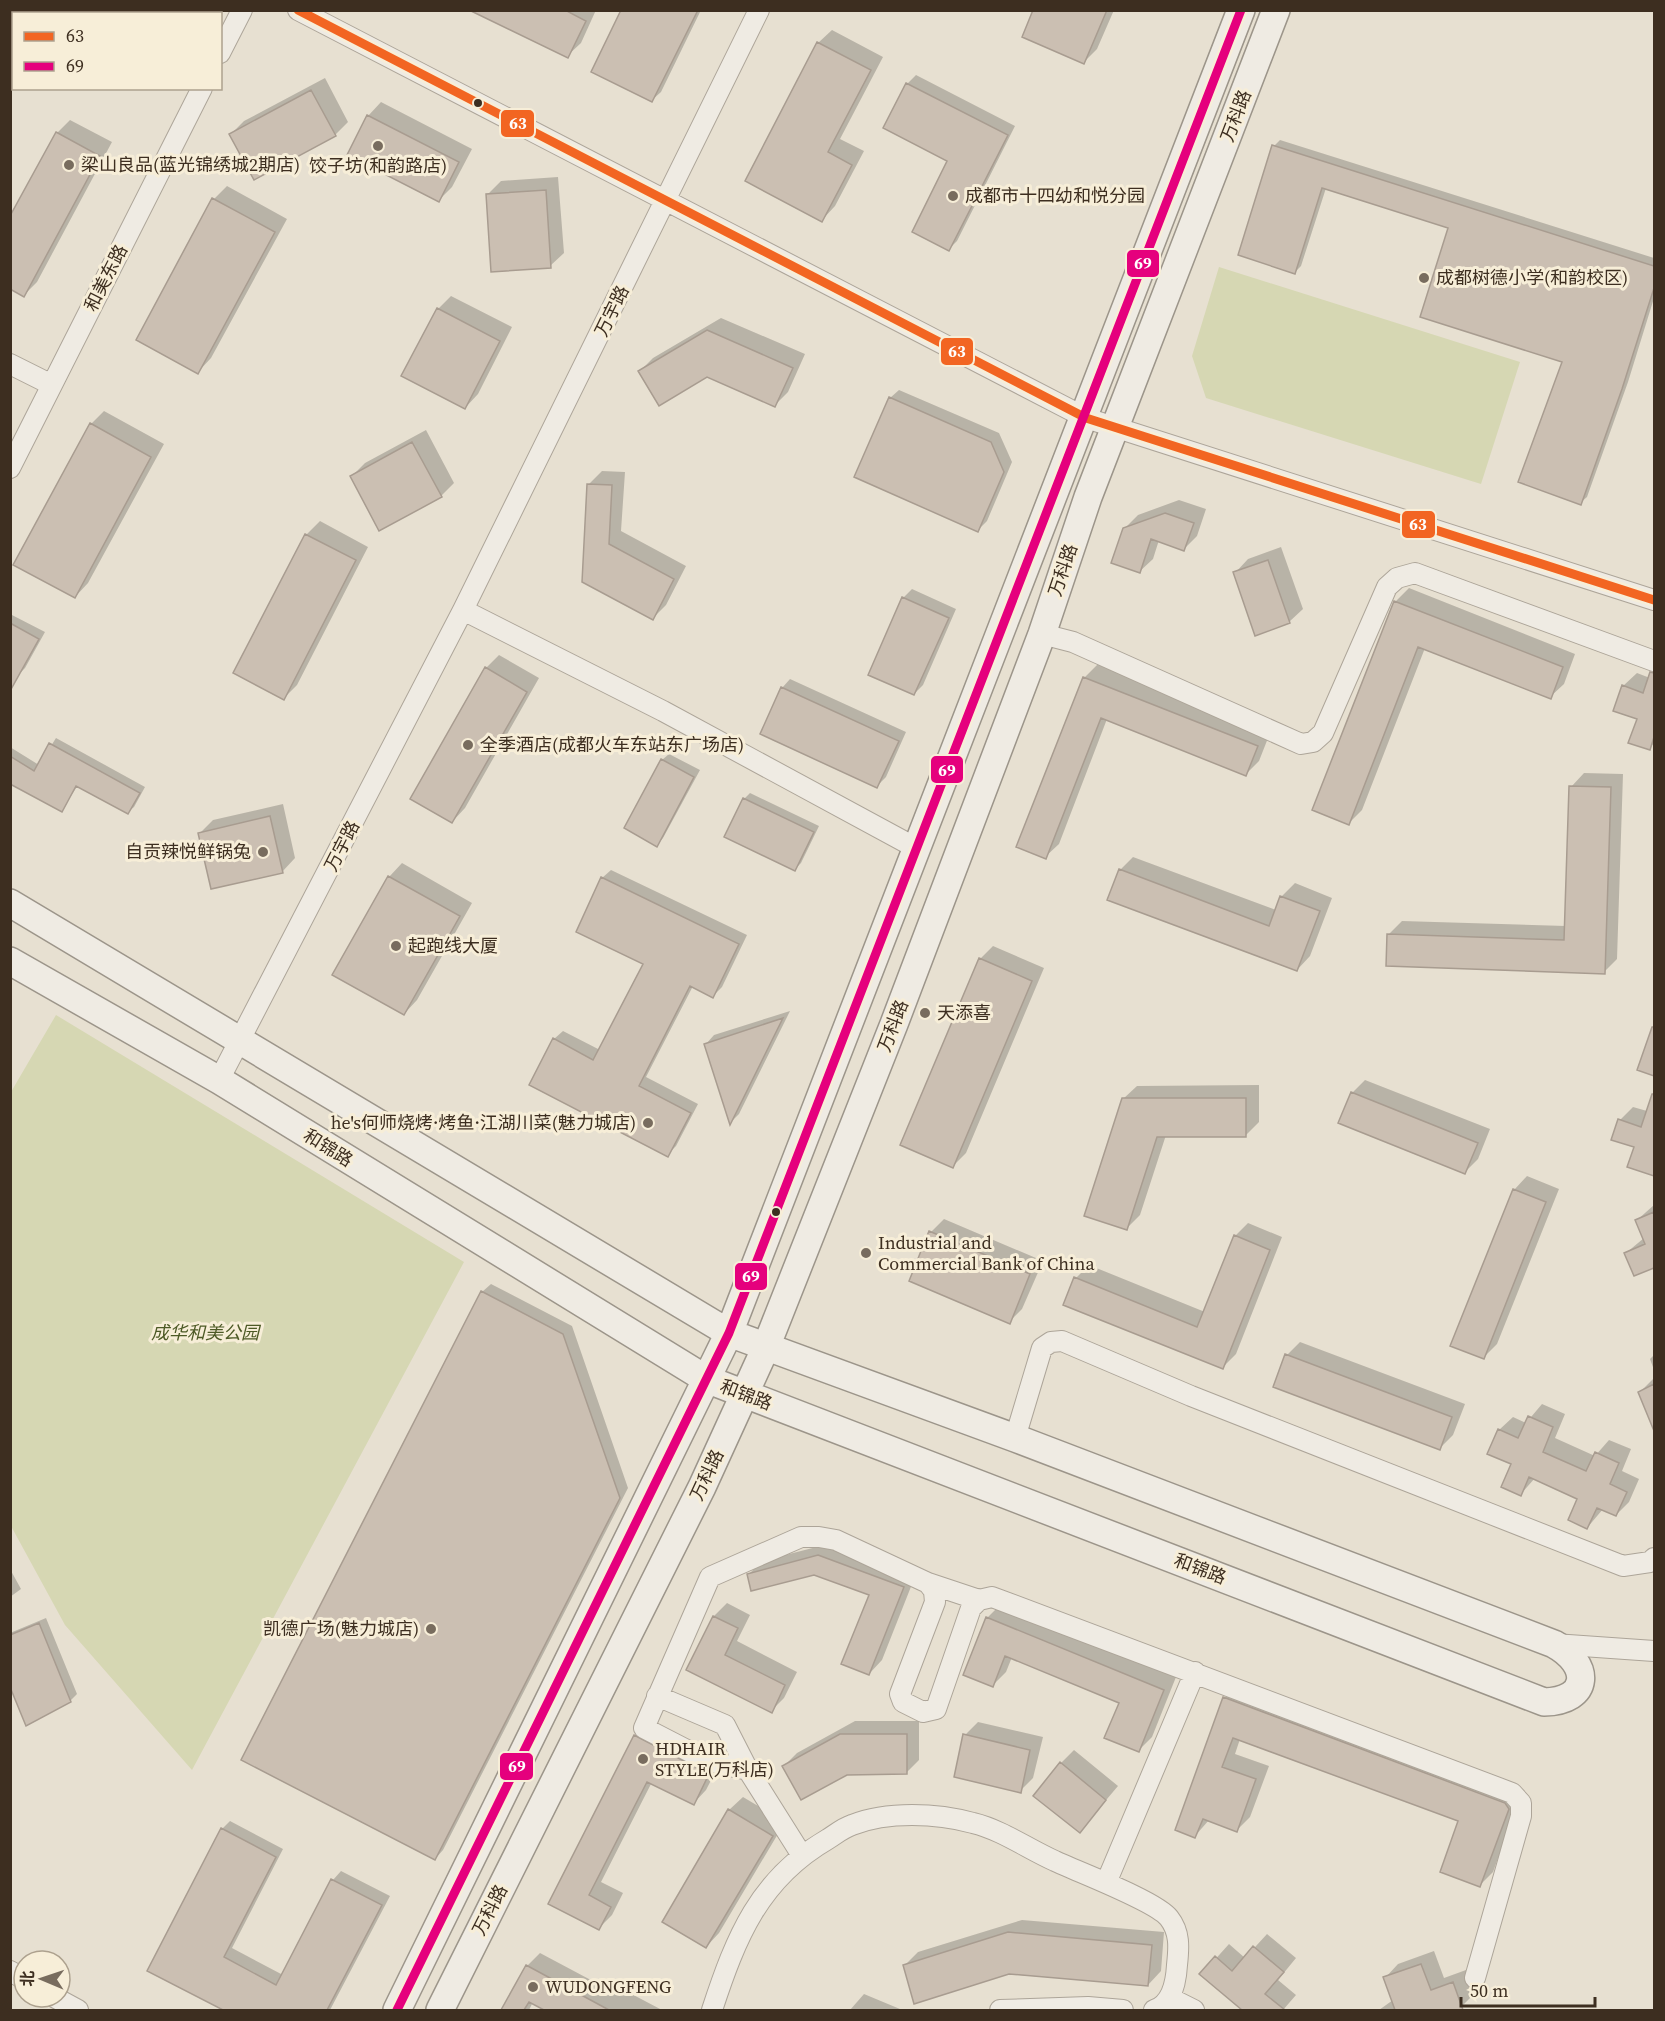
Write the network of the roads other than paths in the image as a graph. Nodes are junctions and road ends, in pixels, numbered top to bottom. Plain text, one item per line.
1 (242, 10) edge
2 (298, 10) edge
3 (750, 10) edge
4 (759, 10) edge
5 (1241, 10) edge
6 (1275, 10) edge
7 (222, 49) edge
8 (201, 90) edge
9 (661, 199) junction
10 (10, 364) edge
11 (52, 385) junction
12 (1086, 418) junction
13 (1115, 428) junction
14 (10, 468) edge
15 (1654, 600) edge
16 (463, 610) junction
17 (1042, 634) junction
18 (1654, 661) edge
19 (918, 849) junction
20 (10, 903) edge
21 (10, 961) edge
22 (242, 1039) junction
23 (219, 1080) junction
24 (729, 1333) junction
25 (766, 1347) junction
26 (706, 1379) junction
27 (744, 1394) junction
28 (1015, 1438) junction
29 (1654, 1558) edge
30 (928, 1583) junction
31 (979, 1600) junction
32 (1554, 1644) junction
33 (1654, 1651) edge
34 (1196, 1672) junction
35 (657, 1696) junction
36 (748, 1770) junction
37 (801, 1854) junction
38 (1106, 1883) junction
39 (1475, 1978) dead end
40 (1170, 1998) junction
41 (397, 2010) edge
42 (440, 2010) edge
43 (712, 2010) edge
44 (1000, 2010) edge
45 (1123, 2010) edge
46 (1154, 2010) edge
47 (1194, 2010) edge

1 - 7 street
2 - 9 street
3 - 9 street, 万宇路
4 - 9 street, 万宇路
5 - 12 main road, 万科路
6 - 13 main road, 万科路
8 - 11 street, 和美东路
9 - 12 street
9 - 16 street, 万宇路
10 - 11 street
11 - 14 street, 和美东路
12 - 13 street
12 - 19 main road, 万科路
13 - 15 street
13 - 17 main road, 万科路
16 - 19 street
16 - 22 street, 万宇路
17 - 18 street
17 - 25 main road, 万科路
19 - 24 main road, 万科路
20 - 22 main road
21 - 23 main road, 和锦路
22 - 23 street, 万宇路
22 - 24 main road
23 - 26 main road, 和锦路
24 - 25 main road
24 - 26 main road, 万科路
25 - 27 main road, 万科路
25 - 28 main road
26 - 27 main road, 和锦路
26 - 41 main road, 万科路
27 - 32 main road, 和锦路
27 - 42 main road, 万科路
28 - 29 street
28 - 32 main road
30 - 31 street
30 - 31 street
30 - 35 street
31 - 34 street
32 - 33 street
34 - 38 street
34 - 39 street
35 - 36 street
35 - 36 street
36 - 37 street
37 - 38 street
37 - 43 street
38 - 40 street
40 - 46 street
40 - 47 street
44 - 45 street

